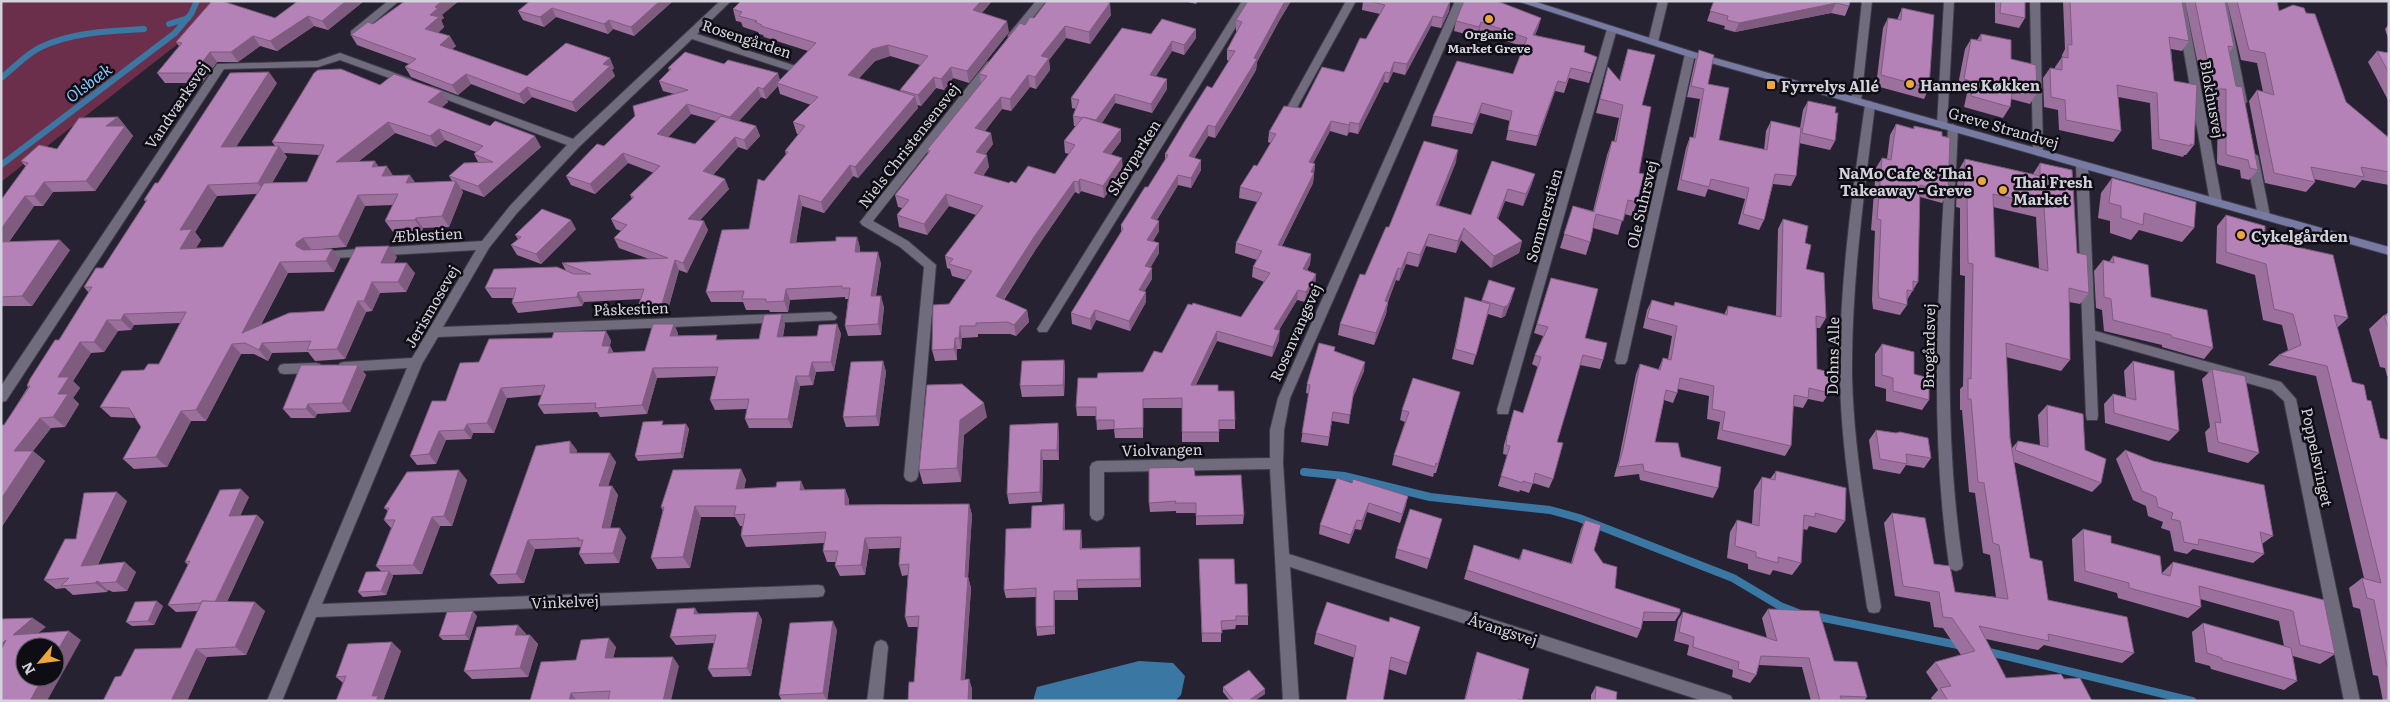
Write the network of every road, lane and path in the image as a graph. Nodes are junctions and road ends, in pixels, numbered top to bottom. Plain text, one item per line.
1 (394, 1) edge
2 (726, 1) edge
3 (1041, 1) edge
4 (1247, 1) edge
5 (1351, 1) edge
6 (1460, 1) edge
7 (1522, 1) edge
8 (1542, 1) edge
9 (1663, 1) edge
10 (1867, 1) edge
11 (1949, 1) edge
12 (2035, 1) edge
13 (2180, 1) edge
14 (2222, 1) edge
15 (1612, 29) junction
16 (690, 35) junction
17 (351, 36) edge
18 (1653, 42) junction
19 (1690, 54) junction
20 (795, 70) edge
21 (1856, 101) junction
22 (1870, 105) junction
23 (1289, 114) edge
24 (2245, 118) edge
25 (1947, 126) junction
26 (575, 144) junction
27 (2250, 147) edge
28 (2038, 152) junction
29 (2082, 165) junction
30 (2216, 202) junction
31 (2264, 216) junction
32 (486, 245) junction
33 (2389, 251) edge
34 (311, 255) edge
35 (831, 317) dead end
36 (1043, 329) dead end
37 (432, 332) junction
38 (2089, 334) junction
39 (1621, 361) dead end
40 (416, 363) junction
41 (284, 369) dead end
42 (1, 397) edge
43 (1503, 410) dead end
44 (2092, 416) dead end
45 (1276, 463) junction
46 (911, 476) dead end
47 (1097, 515) dead end
48 (1281, 558) junction
49 (1956, 565) dead end
50 (818, 591) dead end
51 (1874, 607) dead end
52 (311, 611) junction
53 (880, 647) dead end
54 (274, 701) edge
55 (875, 701) edge
56 (1291, 701) edge
57 (1726, 701) edge
58 (2352, 701) edge

1 - 17 street
2 - 16 street, Jerismosevej
3 - 46 street, Niels Christensensvej
4 - 36 street, Skovparken
5 - 23 street
6 - 45 street, Rosenvangsvej
7 - 15 main road, Greve Strandvej
8 - 15 main road, Greve Strandvej
9 - 18 street
10 - 21 street
11 - 25 street, Brogårdsvej
12 - 28 street
13 - 30 street, Blokhusvej
14 - 24 street
15 - 18 main road, Greve Strandvej
15 - 43 street, Sommerstien
16 - 20 street, Rosengården
16 - 26 street, Jerismosevej
18 - 19 main road, Greve Strandvej
19 - 21 main road, Greve Strandvej
19 - 39 street, Ole Suhrsvej
21 - 22 main road, Greve Strandvej
22 - 25 main road, Greve Strandvej
22 - 51 street, Dohns Alle
25 - 28 main road, Greve Strandvej
25 - 49 street, Brogårdsvej
26 - 32 street, Jerismosevej
26 - 42 street, Vandværksvej
27 - 31 street
28 - 29 main road, Greve Strandvej
29 - 30 main road, Greve Strandvej
29 - 38 street
30 - 31 main road, Greve Strandvej
31 - 33 main road, Greve Strandvej
32 - 34 street, Æblestien
32 - 37 street, Jerismosevej
35 - 37 street, Påskestien
37 - 40 street, Jerismosevej
38 - 44 street
38 - 58 street, Poppelsvinget
40 - 41 street
40 - 52 street, Jerismosevej
45 - 47 street, Violvangen
45 - 48 street, Rosenvangsvej
48 - 56 street, Rosenvangsvej
48 - 57 street, Åvangsvej
50 - 52 street, Vinkelvej
52 - 54 street, Jerismosevej
53 - 55 street

